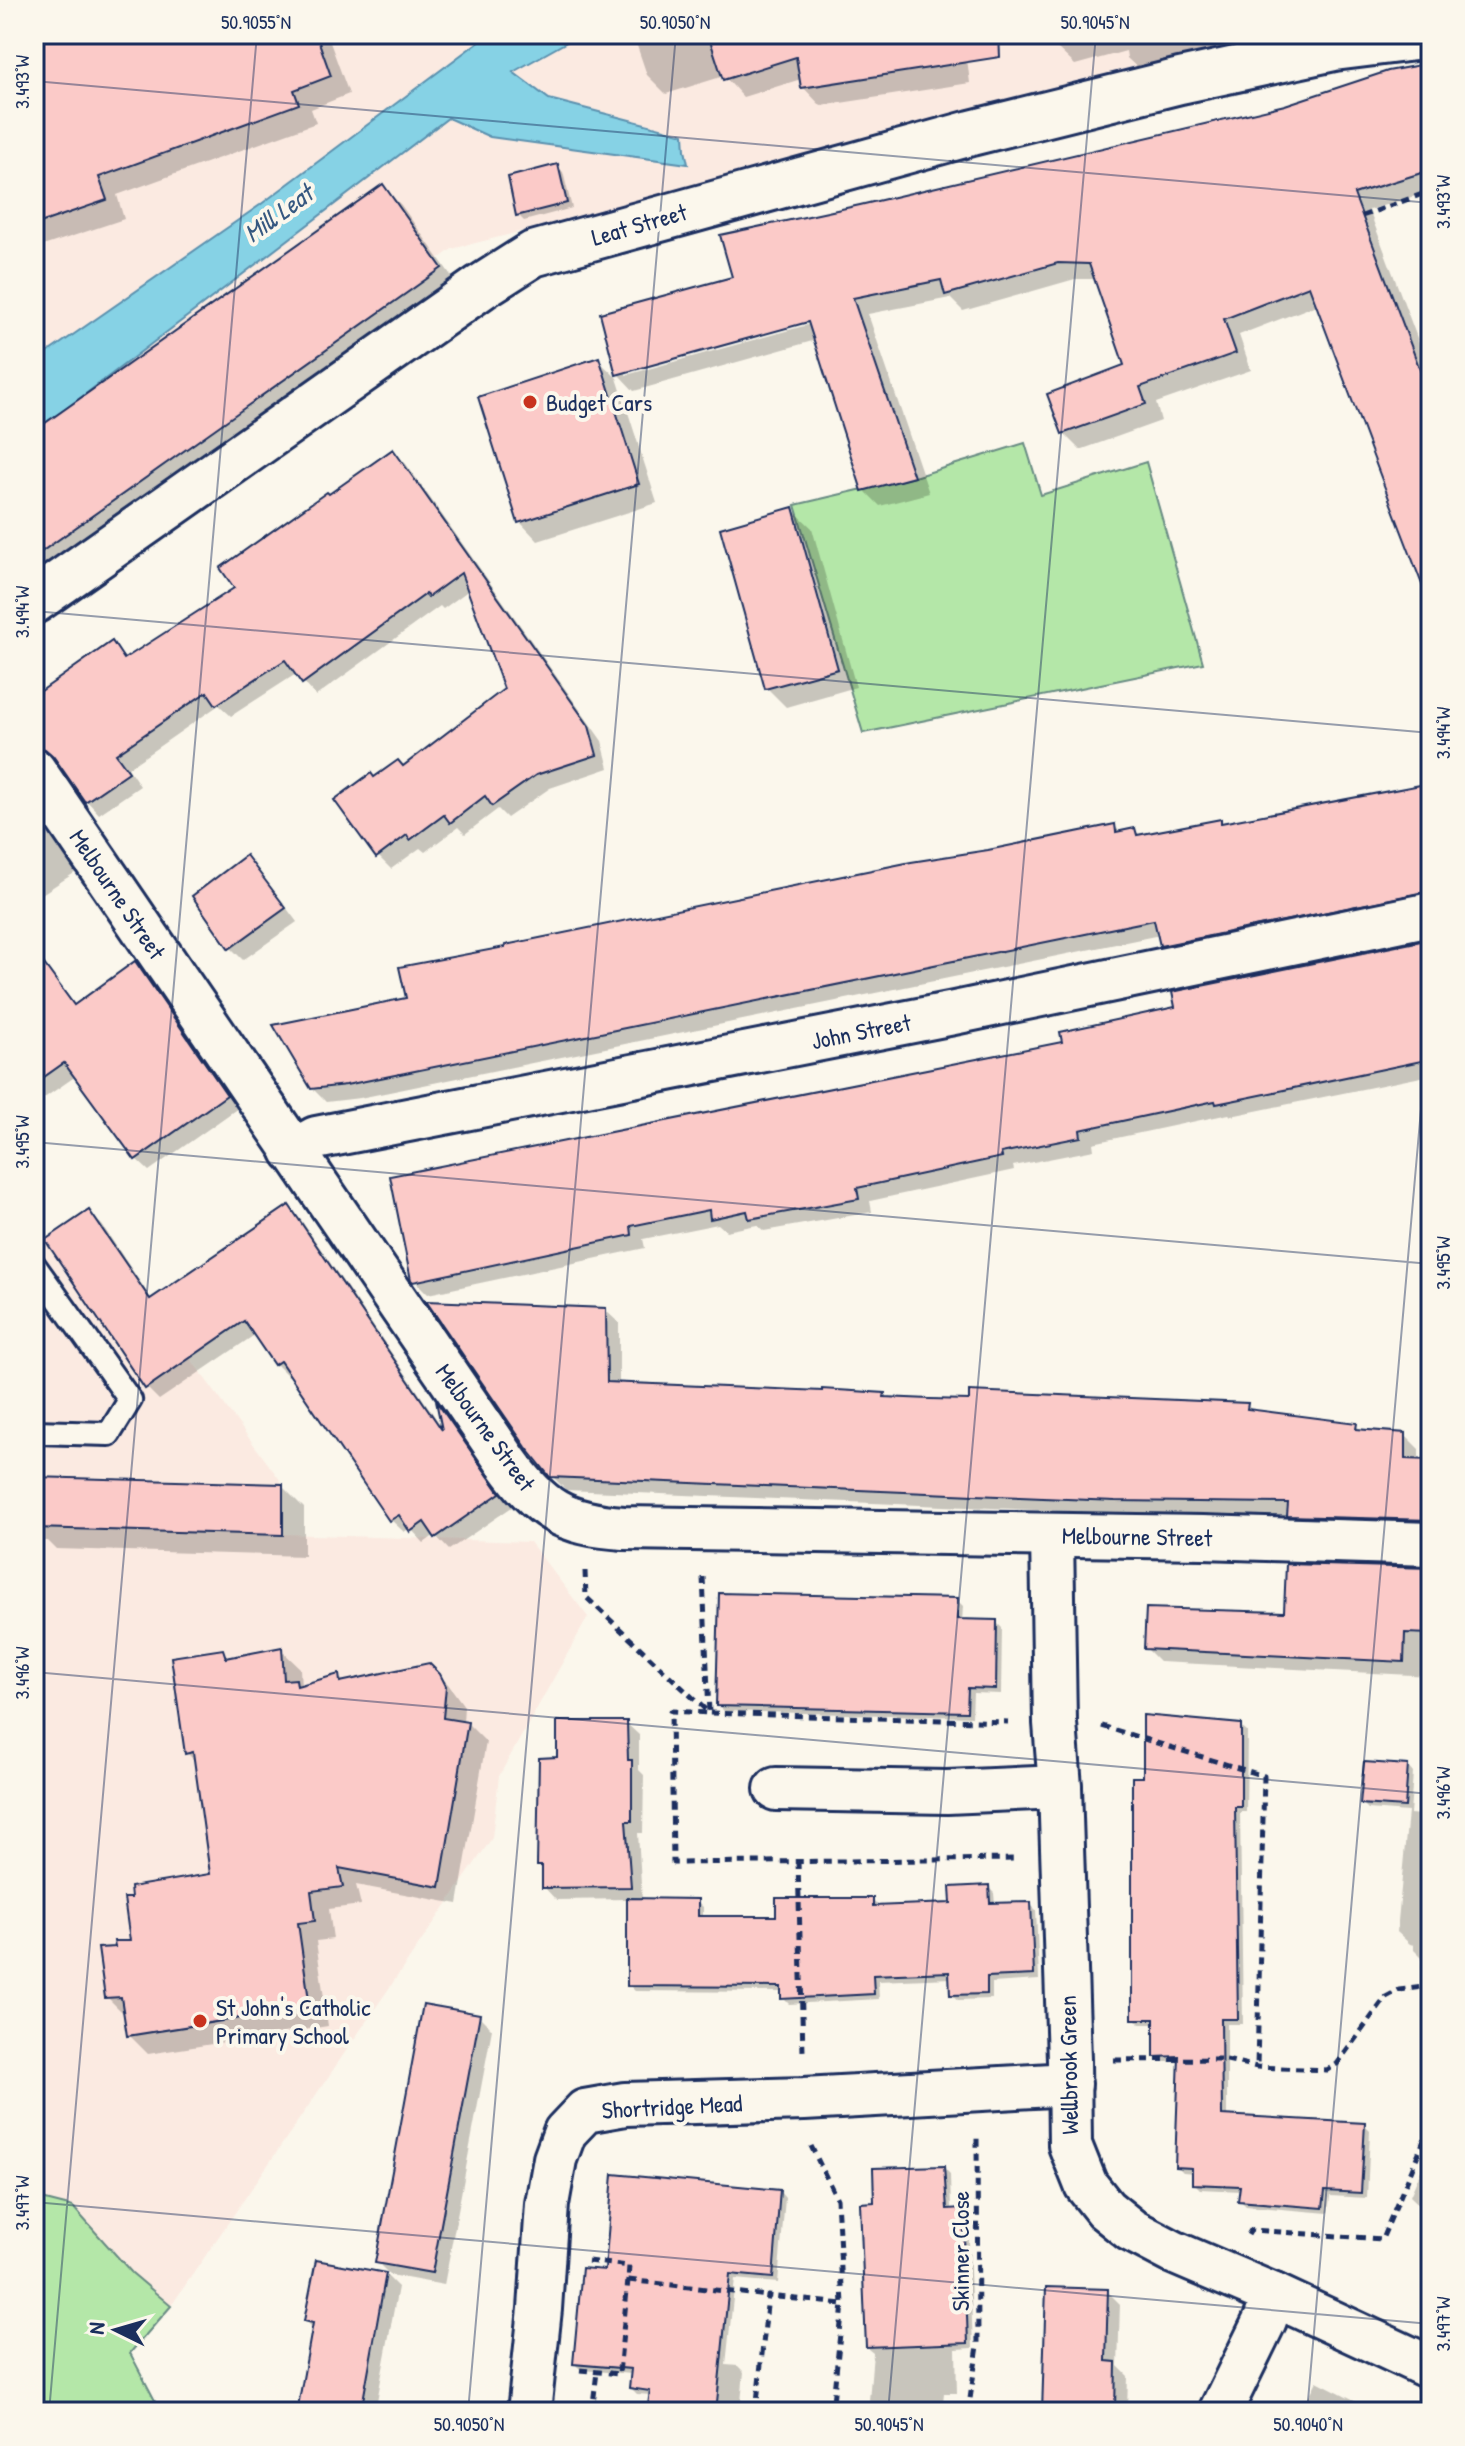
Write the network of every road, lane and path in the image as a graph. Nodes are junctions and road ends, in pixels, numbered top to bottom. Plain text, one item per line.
1 (1431, 36) edge
2 (1346, 41) edge
3 (1431, 191) edge
4 (1362, 216) dead end
5 (34, 601) edge
6 (34, 770) edge
7 (1431, 914) edge
8 (293, 1151) junction
9 (34, 1265) edge
10 (34, 1432) edge
11 (1052, 1535) junction
12 (1431, 1544) edge
13 (585, 1566) dead end
14 (1055, 1723) junction
15 (1060, 1787) junction
16 (776, 1789) dead end
17 (798, 1861) dead end
18 (1431, 1986) edge
19 (1257, 2067) junction
20 (1070, 2072) junction
21 (977, 2089) junction
22 (804, 2099) junction
23 (1431, 2124) edge
24 (544, 2256) junction
25 (1230, 2277) junction
26 (628, 2280) junction
27 (1274, 2295) junction
28 (768, 2296) junction
29 (843, 2304) junction
30 (534, 2365) junction
31 (1431, 2368) edge
32 (597, 2372) junction
33 (529, 2412) edge
34 (592, 2412) edge
35 (756, 2412) edge
36 (832, 2412) edge
37 (968, 2412) edge
38 (1220, 2412) edge

1 - 2 main road, Leat Street
2 - 5 main road, Leat Street
3 - 4 path
6 - 8 street, Melbourne Street
7 - 8 street, John Street
8 - 11 street, Melbourne Street
9 - 10 lane
11 - 12 street, Melbourne Street
11 - 14 street, Wellbrook Green
13 - 14 path
14 - 15 street, Wellbrook Green
14 - 19 path
15 - 16 street
15 - 20 street, Wellbrook Green
17 - 22 path
18 - 19 path
19 - 20 path
20 - 21 street, Shortridge Mead
20 - 25 street, Wellbrook Green
21 - 22 street, Shortridge Mead
21 - 37 path, Skinner Close
22 - 24 street, Shortridge Mead
22 - 29 path
23 - 25 path
24 - 26 path
24 - 30 street, Shortridge Mead
25 - 27 street, Wellbrook Green
26 - 28 path
26 - 32 path
27 - 31 street, Wellbrook Green
27 - 38 street
28 - 29 path
28 - 35 path
29 - 36 path
30 - 32 path
30 - 33 street, Shortridge Mead
32 - 34 path

